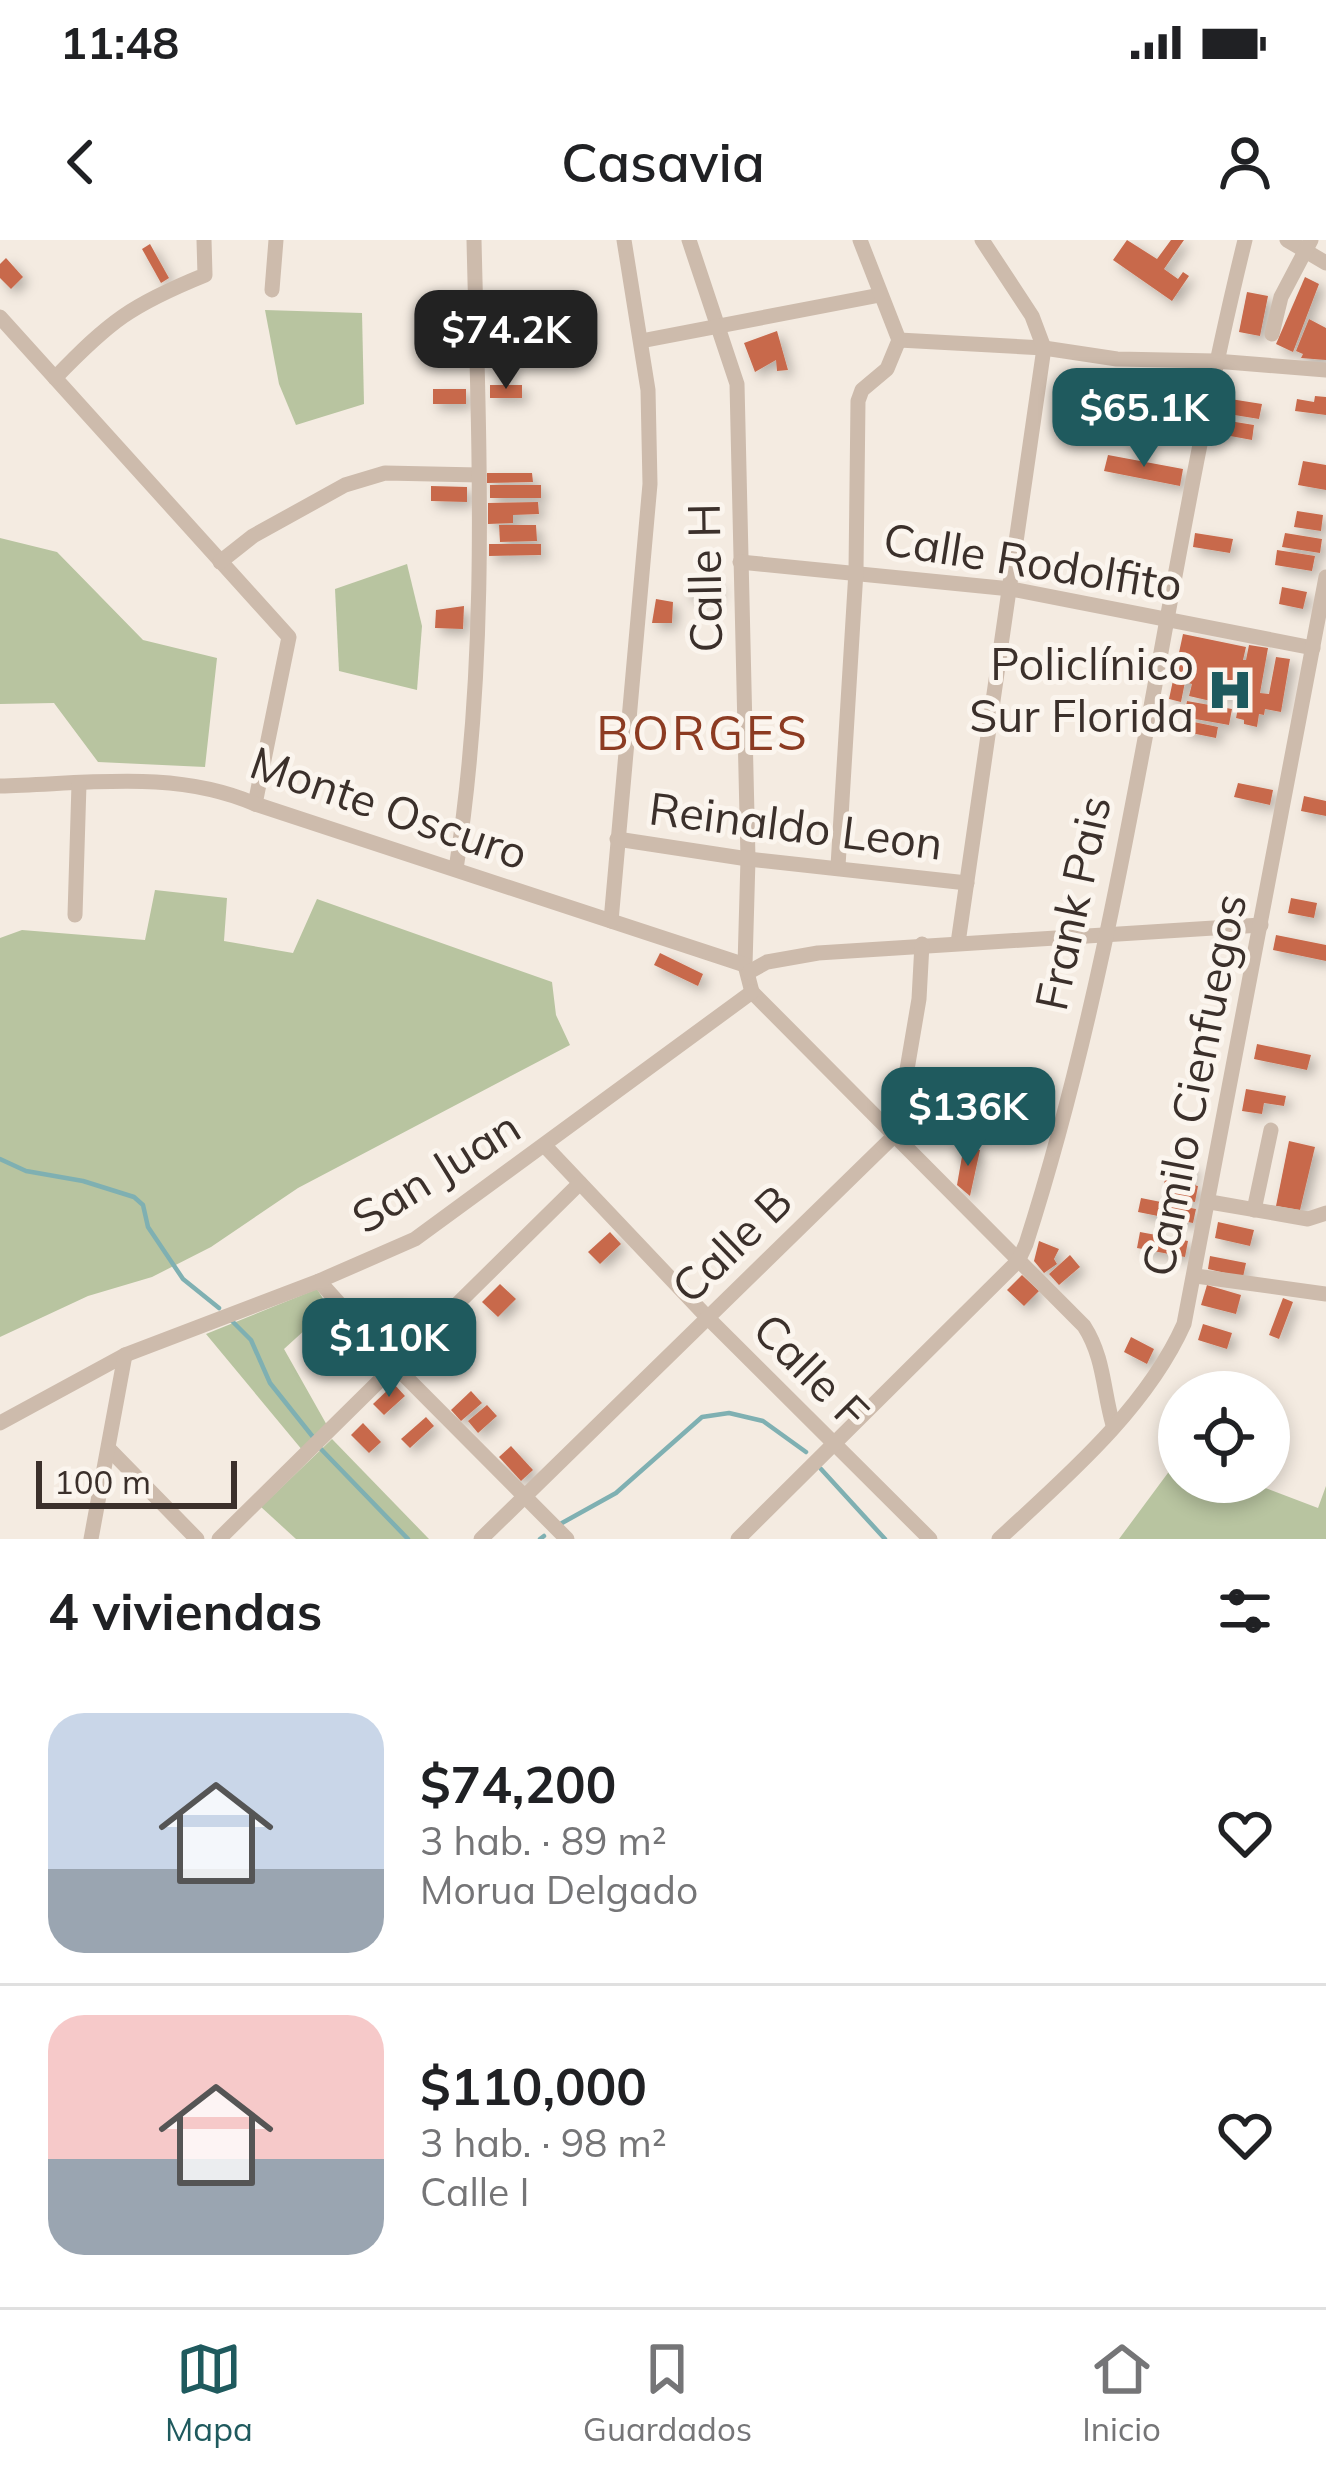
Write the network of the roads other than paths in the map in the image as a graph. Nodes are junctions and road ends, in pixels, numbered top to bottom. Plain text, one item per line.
1 (204, 240) edge
2 (276, 240) edge
3 (474, 240) edge
4 (624, 240) edge
5 (689, 240) edge
6 (860, 240) edge
7 (982, 240) edge
8 (1245, 240) edge
9 (1287, 240) edge
10 (1308, 245) edge
11 (1326, 263) edge
12 (272, 290) dead end
13 (880, 295) junction
14 (0, 316) edge
15 (720, 323) junction
16 (1272, 334) dead end
17 (899, 340) junction
18 (641, 341) junction
19 (1044, 348) junction
20 (1215, 361) junction
21 (1326, 370) edge
22 (55, 378) junction
23 (479, 475) junction
24 (220, 562) junction
25 (740, 562) junction
26 (856, 571) junction
27 (1326, 577) edge
28 (1011, 589) junction
29 (1166, 617) junction
30 (1313, 647) junction
31 (79, 784) junction
32 (0, 786) edge
33 (255, 804) junction
34 (617, 839) junction
35 (748, 859) junction
36 (838, 866) junction
37 (456, 869) junction
38 (967, 883) junction
39 (75, 916) dead end
40 (611, 921) junction
41 (1261, 925) junction
42 (1108, 935) junction
43 (958, 943) junction
44 (922, 944) junction
45 (747, 969) junction
46 (752, 992) junction
47 (1270, 1130) dead end
48 (896, 1134) junction
49 (544, 1146) junction
50 (580, 1183) junction
51 (1210, 1202) junction
52 (1254, 1210) junction
53 (1326, 1214) edge
54 (1018, 1261) junction
55 (1196, 1276) junction
56 (319, 1281) junction
57 (1326, 1294) edge
58 (708, 1318) junction
59 (125, 1355) junction
60 (395, 1366) junction
61 (0, 1423) edge
62 (1113, 1425) junction
63 (833, 1444) junction
64 (109, 1449) junction
65 (526, 1497) junction
66 (1012, 1535) edge
67 (91, 1539) edge
68 (197, 1539) edge
69 (219, 1539) edge
70 (481, 1539) edge
71 (566, 1539) edge
72 (738, 1539) edge
73 (930, 1539) edge

1 - 22 street
2 - 12 street
3 - 23 street
4 - 18 street
5 - 15 street, Calle H
6 - 13 street
7 - 19 street
8 - 20 street, Frank Pais
9 - 10 street
10 - 11 street
10 - 16 street
13 - 15 street
13 - 17 street
14 - 22 street
15 - 18 street
15 - 25 street, Calle H
17 - 19 street
17 - 26 street
18 - 34 street
19 - 20 street
19 - 28 street
20 - 21 street
20 - 29 street, Frank Pais
22 - 24 street
23 - 24 street
23 - 37 street
24 - 33 street
25 - 26 street, Calle Rodolfito
25 - 35 street, Calle H
26 - 28 street, Calle Rodolfito
26 - 36 street
27 - 30 street, Camilo Cienfuegos
28 - 29 street, Calle Rodolfito
28 - 38 street
29 - 30 street, Calle Rodolfito
29 - 42 street, Frank Pais
30 - 41 street, Camilo Cienfuegos
31 - 32 street, Monte Oscuro
31 - 33 street, Monte Oscuro
31 - 39 street
33 - 37 street, Monte Oscuro
34 - 35 street, Reinaldo Leon
34 - 40 street
35 - 36 street, Reinaldo Leon
35 - 45 street, Calle H
36 - 38 street, Reinaldo Leon
37 - 40 street, Monte Oscuro
38 - 43 street
40 - 45 street, Monte Oscuro
41 - 42 street
41 - 51 street, Camilo Cienfuegos
42 - 43 street
42 - 54 street, Frank Pais
43 - 44 street
44 - 45 street
44 - 48 street
45 - 46 street, Calle H
46 - 48 street
46 - 49 street, San Juan
47 - 52 street
48 - 54 street
48 - 58 street, Calle B
49 - 50 street, Calle F
49 - 56 street, San Juan
50 - 58 street, Calle F
50 - 60 street
51 - 52 street
51 - 55 street, Camilo Cienfuegos
52 - 53 street
54 - 62 street
54 - 63 street, Frank Pais
55 - 57 street
55 - 62 street, Camilo Cienfuegos
56 - 59 street, San Juan
56 - 60 street
58 - 63 street, Calle F
58 - 65 street, Calle B
59 - 61 street, San Juan
59 - 64 street
60 - 65 street
60 - 69 street
62 - 66 street, Camilo Cienfuegos
63 - 72 street, Frank Pais
63 - 73 street, Calle F
64 - 67 street
64 - 68 street
65 - 70 street, Calle B
65 - 71 street

